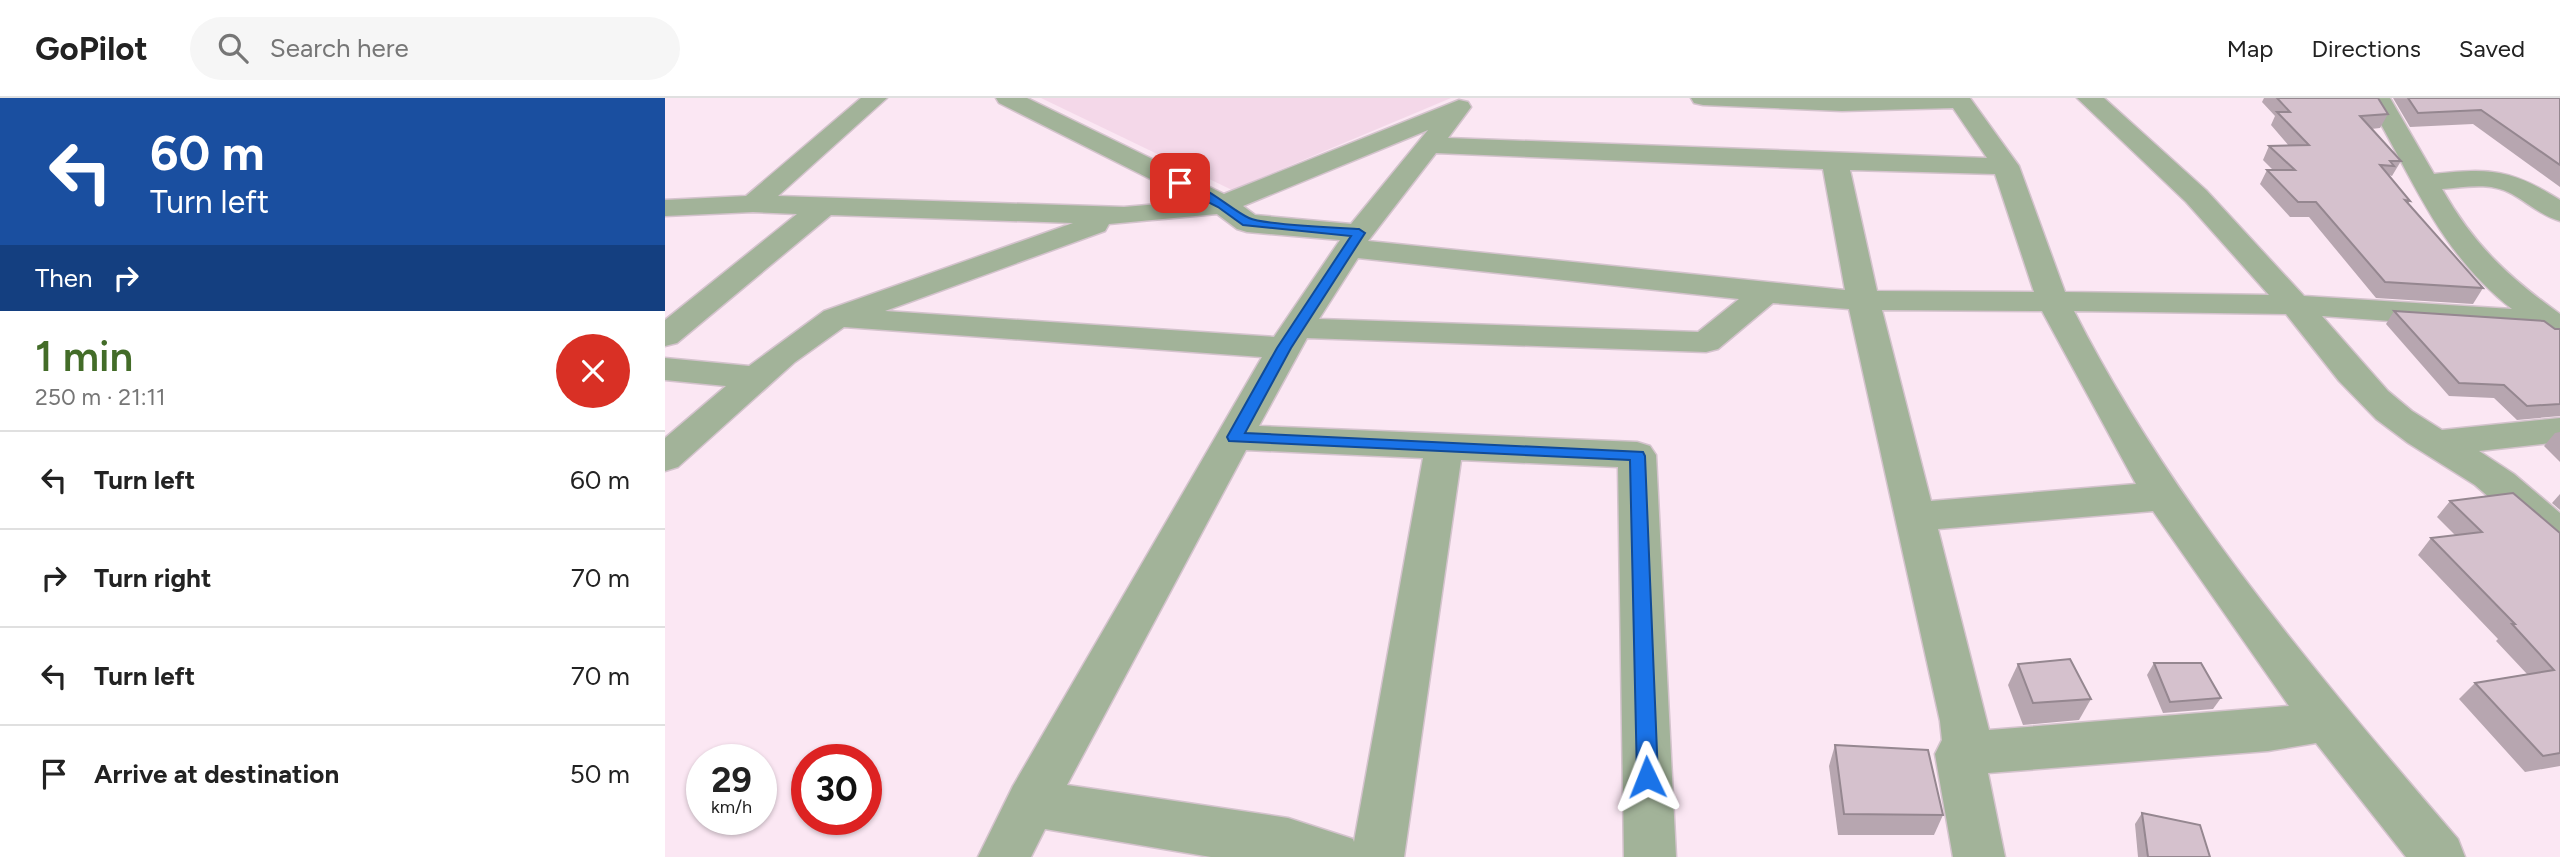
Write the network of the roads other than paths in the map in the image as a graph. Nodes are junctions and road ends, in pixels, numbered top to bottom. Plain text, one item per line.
1 (875, 98) edge
2 (1008, 98) edge
3 (1703, 98) edge
4 (2089, 98) edge
5 (2378, 98) edge
6 (1959, 99) edge
7 (1468, 103) edge
8 (1430, 145) junction
9 (1835, 162) junction
10 (2006, 166) junction
11 (2427, 183) junction
12 (753, 204) junction
13 (1222, 204) junction
14 (823, 207) junction
15 (668, 211) edge
16 (2560, 212) edge
17 (1124, 216) junction
18 (1354, 240) junction
19 (1767, 292) junction
20 (1863, 299) junction
21 (2053, 301) junction
22 (2295, 304) junction
23 (835, 318) junction
24 (2555, 325) edge
25 (665, 336) edge
26 (1291, 338) junction
27 (665, 369) edge
28 (757, 378) junction
29 (2560, 430) edge
30 (1235, 437) junction
31 (2437, 443) junction
32 (1444, 446) junction
33 (665, 458) edge
34 (2163, 496) junction
35 (1914, 517) junction
36 (2560, 536) edge
37 (2327, 721) junction
38 (1961, 754) junction
39 (1031, 803) junction
40 (1004, 857) edge
41 (1333, 857) edge
42 (1378, 857) edge
43 (1650, 857) edge
44 (1979, 857) edge
45 (2439, 857) edge

1 - 12 street
2 - 13 street
3 - 6 street
4 - 22 street
5 - 11 street
6 - 10 street
7 - 8 street
7 - 13 street
8 - 9 street
8 - 18 street
9 - 10 street
9 - 20 street
10 - 21 street
11 - 16 street
11 - 24 street
12 - 14 street
12 - 15 street
13 - 17 street
13 - 18 street
14 - 17 street
14 - 25 street
17 - 23 street
18 - 19 street
18 - 26 street
19 - 20 street
19 - 26 street
20 - 21 street
20 - 35 street
21 - 22 street
21 - 34 street
22 - 24 street
22 - 31 street
23 - 26 street
23 - 28 street
26 - 30 street
27 - 28 street
28 - 33 street
29 - 31 street
30 - 32 street
30 - 39 street
31 - 36 street
32 - 42 street
32 - 43 street
34 - 35 street
34 - 37 street
35 - 38 street
37 - 38 street
37 - 45 street
38 - 44 street
39 - 40 street
39 - 41 street

